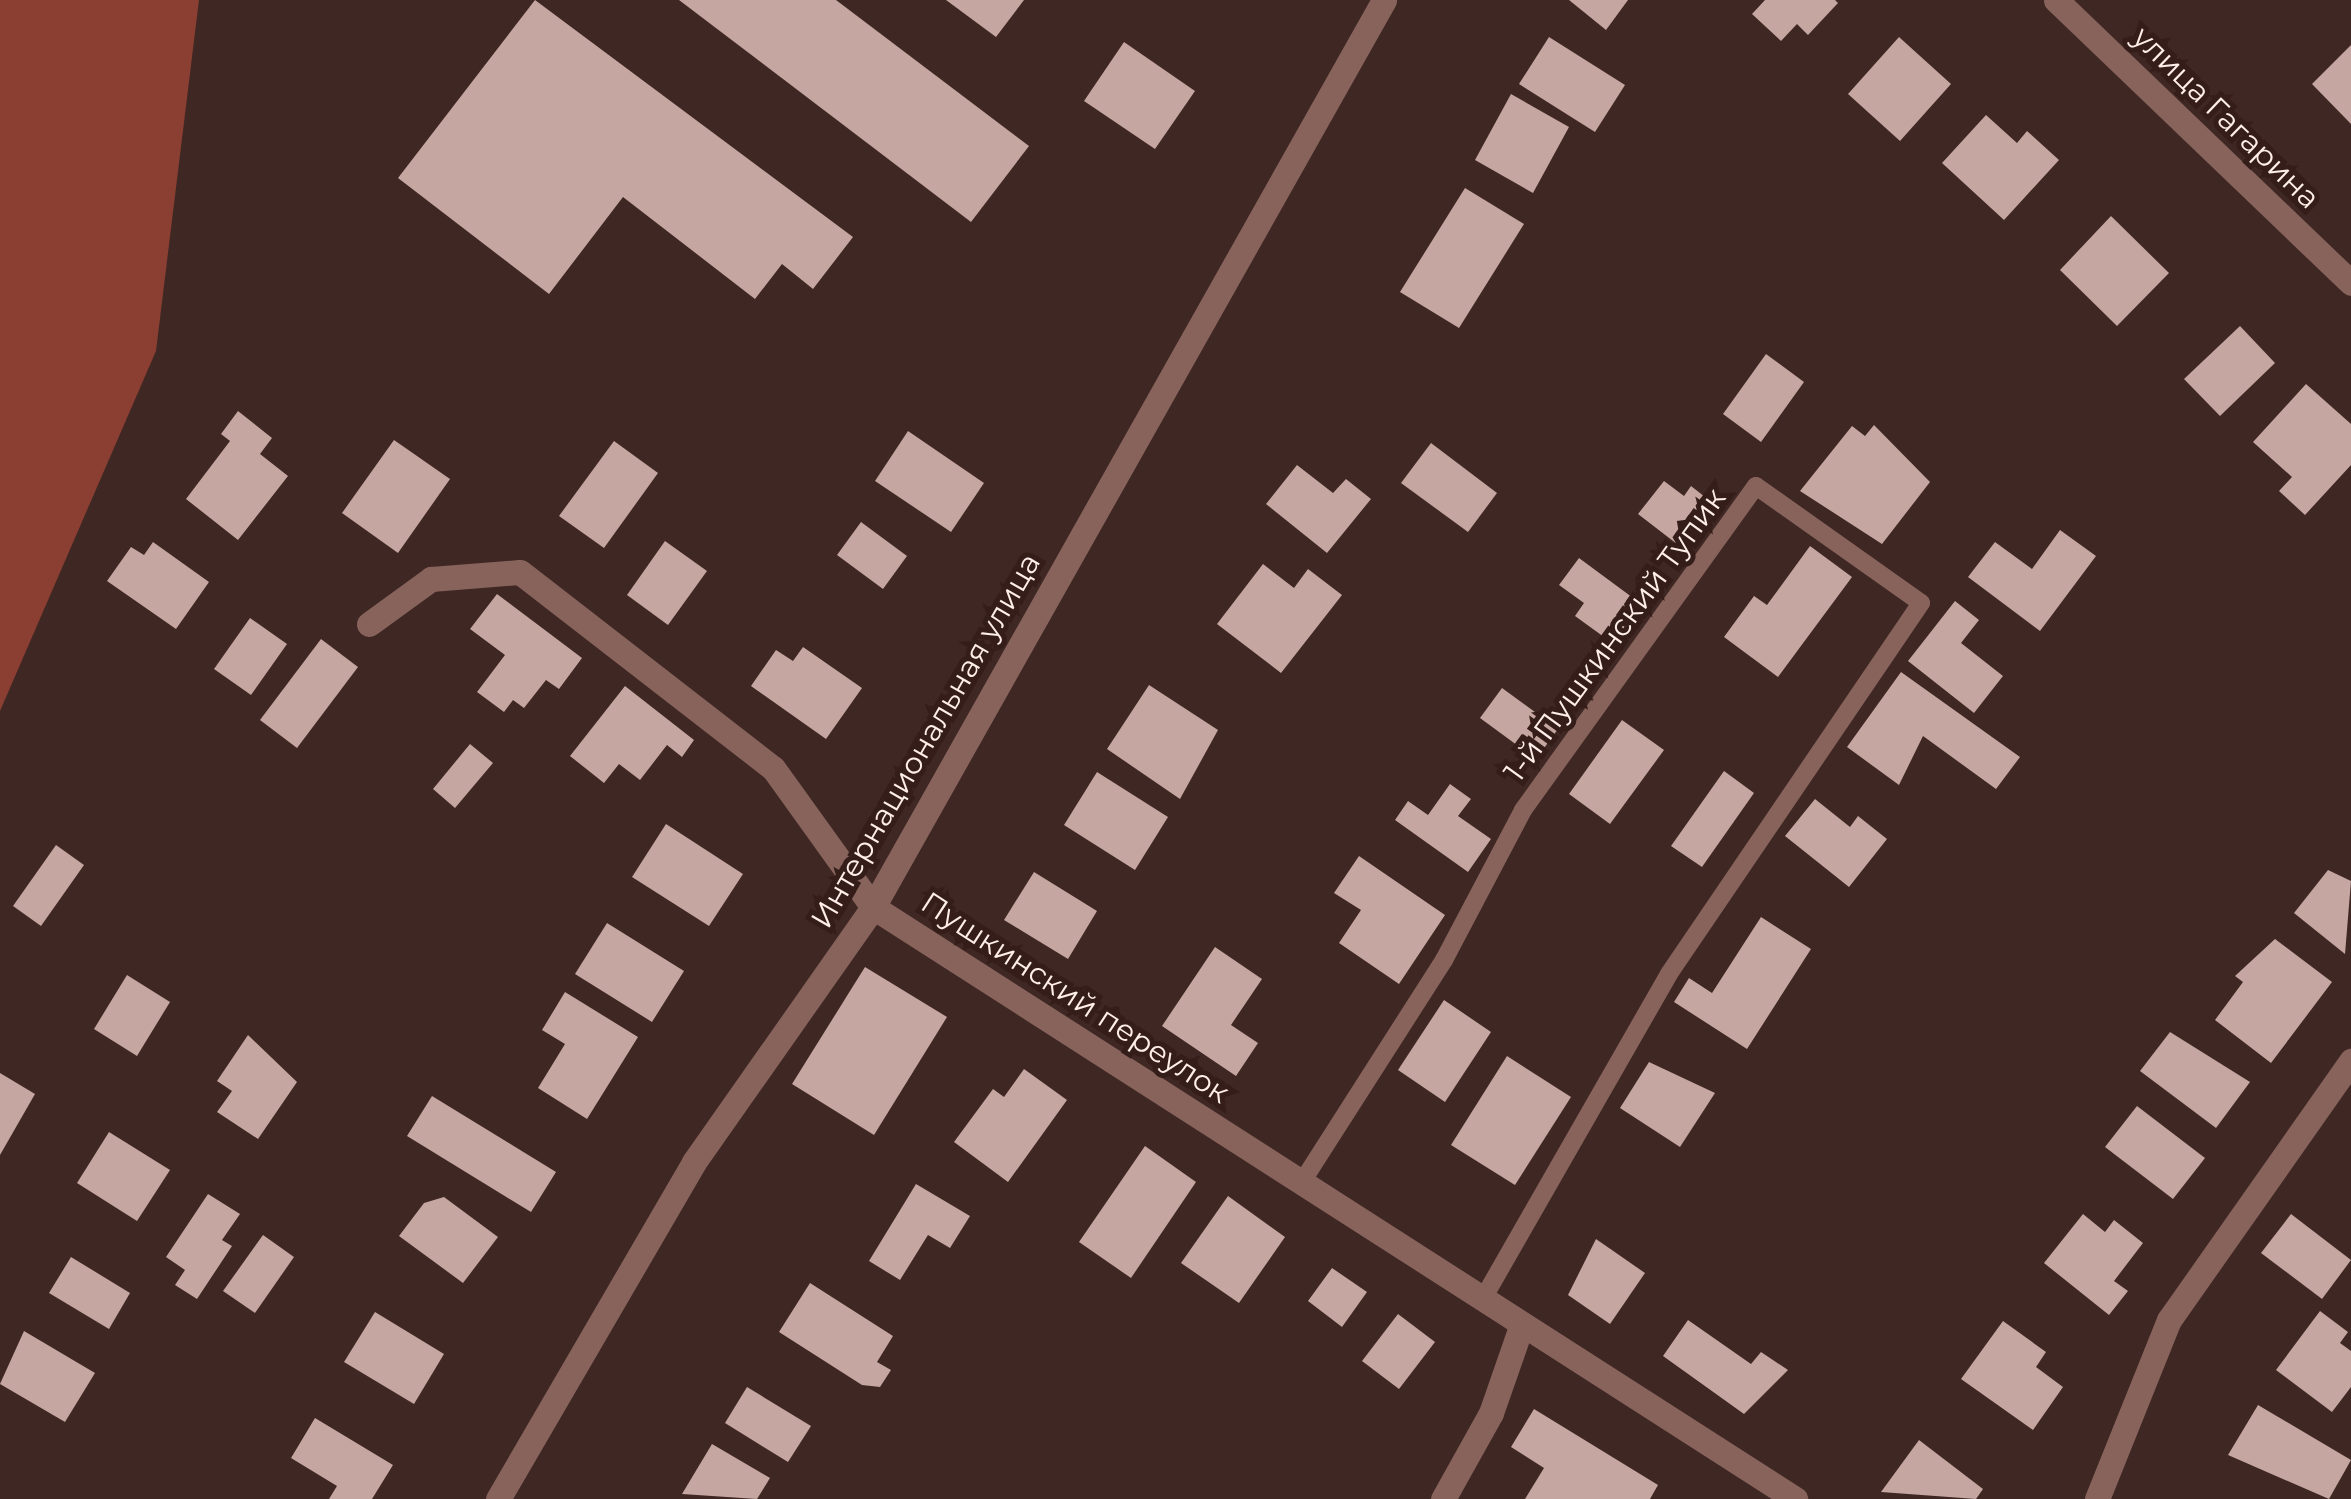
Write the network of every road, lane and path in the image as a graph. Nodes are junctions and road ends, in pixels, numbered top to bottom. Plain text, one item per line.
1 (1384, 0) edge
2 (2056, 0) edge
3 (2351, 283) edge
4 (368, 624) dead end
5 (873, 907) junction
6 (2351, 1061) edge
7 (1302, 1182) junction
8 (1483, 1299) junction
9 (1522, 1324) junction
10 (498, 1499) edge
11 (1444, 1499) edge
12 (1795, 1499) edge
13 (2097, 1499) edge

1 - 5 street, Интернациональная улица
2 - 3 street, улица Гагарина
4 - 5 street, Пушкинский переулок
5 - 7 street, Пушкинский переулок
5 - 10 street, Интернациональная улица
6 - 13 street
7 - 8 street, Пушкинский переулок
7 - 8 lane, 1-й Пушкинский Тупик
8 - 9 street, Пушкинский переулок
9 - 11 street
9 - 12 street, Пушкинский переулок

